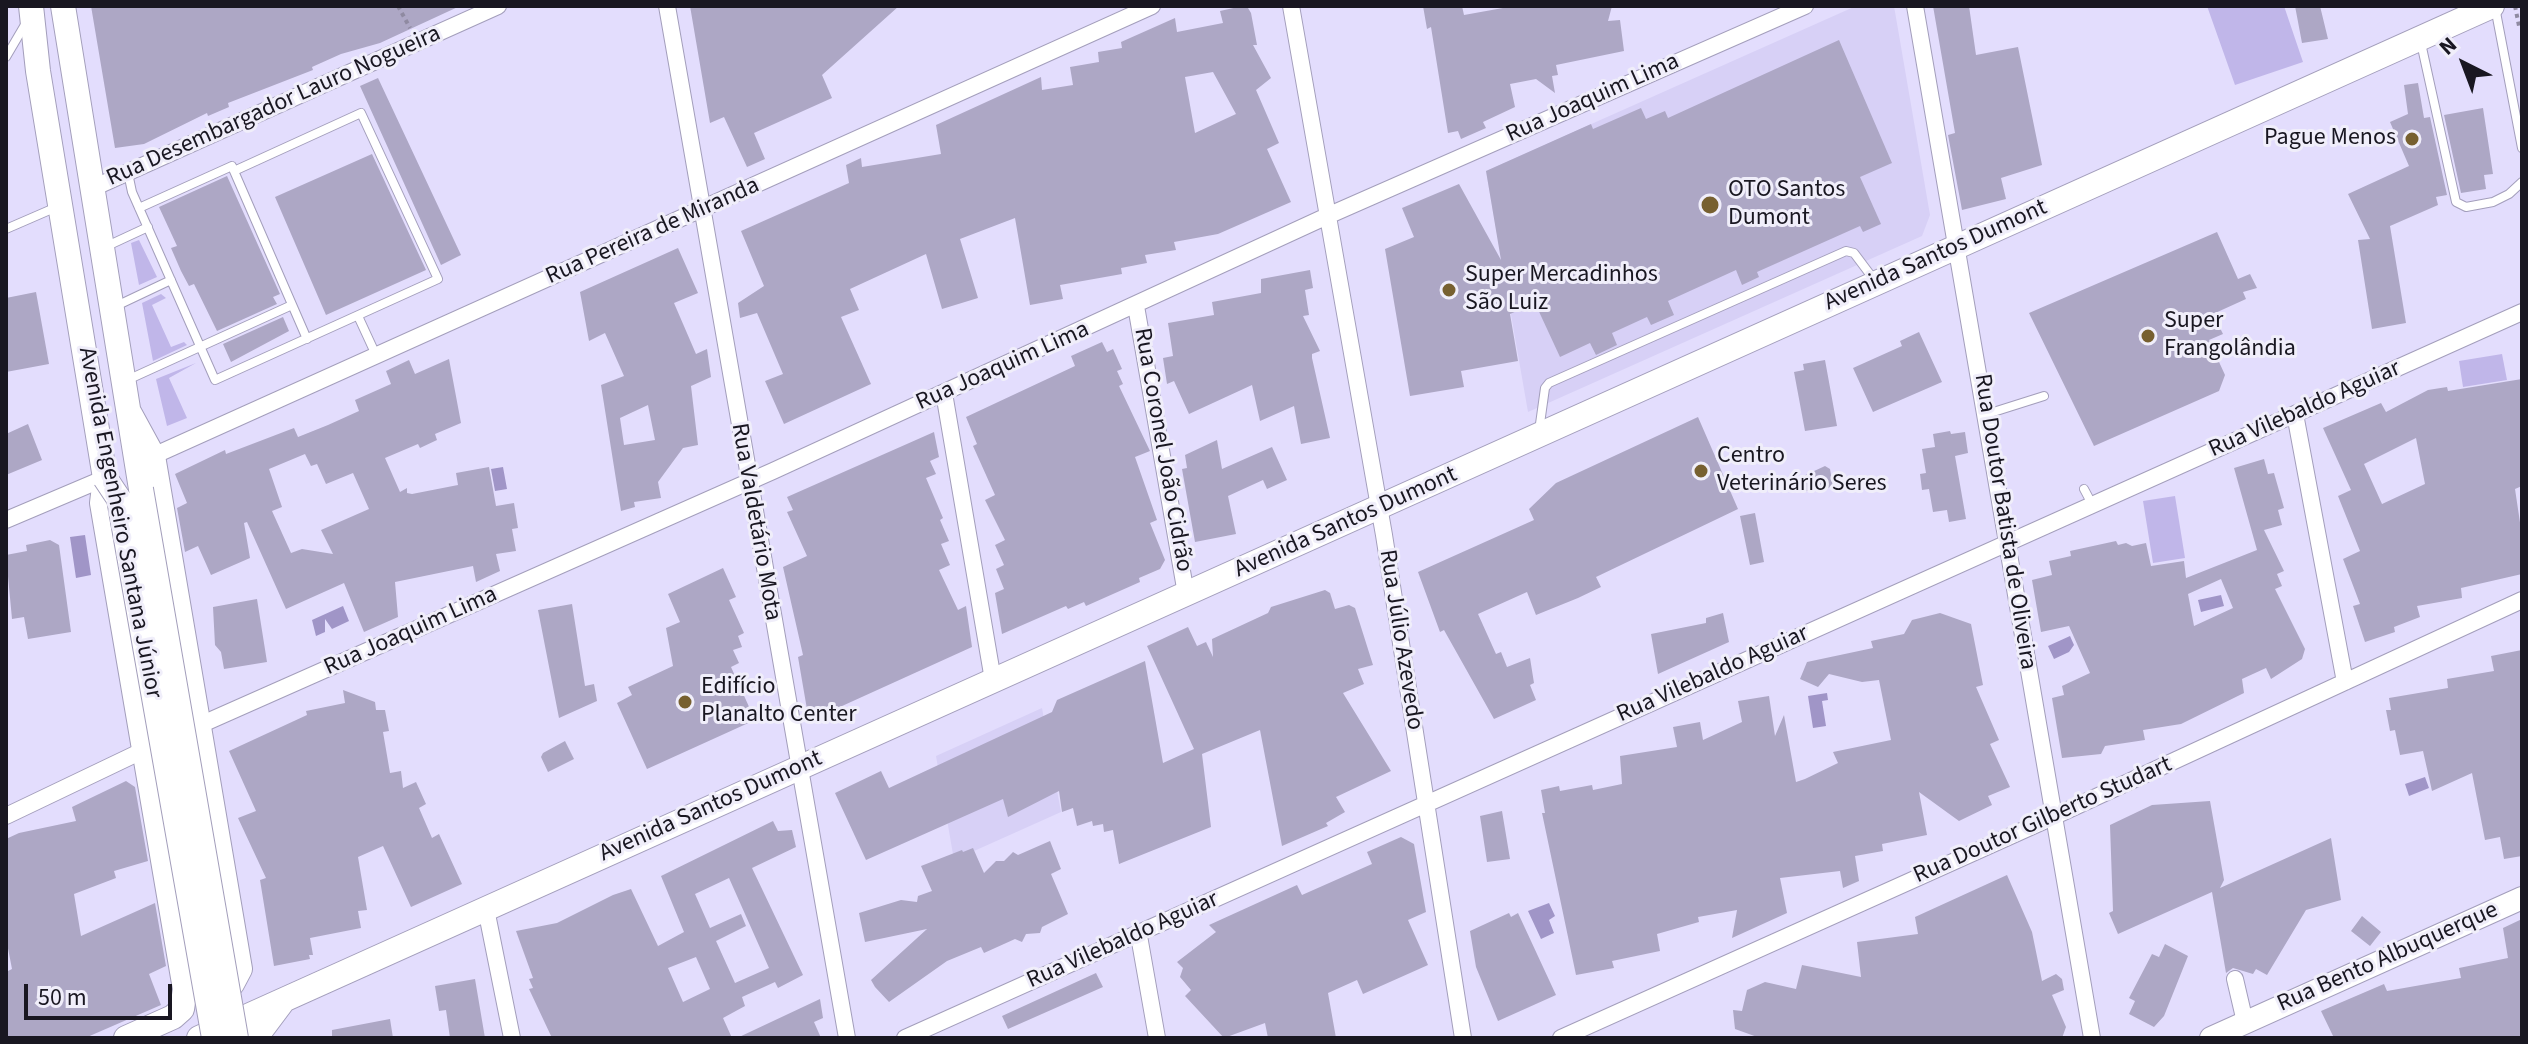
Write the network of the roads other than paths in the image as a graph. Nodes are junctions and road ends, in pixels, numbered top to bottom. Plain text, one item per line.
1 (31, 6) edge
2 (63, 6) edge
3 (498, 6) edge
4 (667, 6) edge
5 (1152, 6) edge
6 (1291, 6) edge
7 (1805, 6) edge
8 (1915, 6) edge
9 (2493, 6) edge
10 (2465, 12) edge
11 (2420, 38) junction
12 (6, 57) edge
13 (2522, 148) edge
14 (234, 171) junction
15 (128, 173) junction
16 (2522, 182) edge
17 (93, 188) junction
18 (60, 205) junction
19 (139, 208) junction
20 (702, 211) junction
21 (1325, 217) junction
22 (148, 227) junction
23 (6, 229) edge
24 (98, 237) junction
25 (1955, 248) junction
26 (171, 280) junction
27 (1877, 283) junction
28 (292, 305) junction
29 (1136, 306) junction
30 (111, 308) junction
31 (2522, 312) edge
32 (358, 316) junction
33 (307, 339) junction
34 (201, 348) junction
35 (376, 355) junction
36 (123, 382) junction
37 (944, 393) junction
38 (2044, 396) dead end
39 (129, 412) junction
40 (1987, 414) junction
41 (2295, 414) junction
42 (1538, 436) junction
43 (153, 456) junction
44 (105, 478) junction
45 (747, 483) junction
46 (1378, 509) junction
47 (6, 520) edge
48 (2005, 545) junction
49 (1186, 594) junction
50 (2522, 600) edge
51 (993, 680) junction
52 (2345, 682) junction
53 (200, 725) junction
54 (144, 750) junction
55 (800, 768) junction
56 (1427, 802) junction
57 (6, 816) edge
58 (2055, 816) junction
59 (2522, 898) edge
60 (486, 909) junction
61 (1139, 936) junction
62 (2235, 979) dead end
63 (185, 989) junction
64 (285, 999) junction
65 (2245, 1022) junction
66 (254, 1035) edge
67 (126, 1038) edge
68 (199, 1038) edge
69 (214, 1038) edge
70 (236, 1038) edge
71 (512, 1038) edge
72 (847, 1038) edge
73 (905, 1038) edge
74 (1157, 1038) edge
75 (1463, 1038) edge
76 (1561, 1038) edge
77 (2092, 1038) edge
78 (2211, 1038) edge

1 - 12 lane
1 - 18 main road, Avenida Engenheiro Santana Júnior
2 - 17 main road, Avenida Engenheiro Santana Júnior
3 - 15 street, Rua Desembargador Lauro Nogueira
4 - 20 street, Rua Valdetário Mota
5 - 20 street, Rua Pereira de Miranda
6 - 21 street, Rua Júlio Azevedo
7 - 21 street, Rua Joaquim Lima
8 - 25 street, Rua Doutor Batista de Oliveira
9 - 10 main road, Avenida Santos Dumont
9 - 13 lane
10 - 11 main road, Avenida Santos Dumont
11 - 16 lane
11 - 25 main road, Avenida Santos Dumont
14 - 19 lane
14 - 28 lane
14 - 32 lane
15 - 17 street, Rua Desembargador Lauro Nogueira
15 - 19 lane
17 - 24 main road, Avenida Engenheiro Santana Júnior
18 - 23 lane
18 - 24 main road
18 - 44 main road, Avenida Engenheiro Santana Júnior
19 - 22 lane
20 - 35 street, Rua Pereira de Miranda
20 - 45 street, Rua Valdetário Mota
21 - 29 street, Rua Joaquim Lima
21 - 46 street, Rua Júlio Azevedo
22 - 24 lane
22 - 26 lane
24 - 30 main road, Avenida Engenheiro Santana Júnior
25 - 27 main road, Avenida Santos Dumont
25 - 40 street, Rua Doutor Batista de Oliveira
26 - 30 lane
26 - 34 lane
27 - 42 main road, Avenida Santos Dumont
27 - 42 lane
28 - 33 lane
28 - 34 lane
29 - 37 street, Rua Joaquim Lima
29 - 49 street, Rua Coronel João Cidrão
30 - 36 main road, Avenida Engenheiro Santana Júnior
31 - 41 street, Rua Vilebaldo Aguiar
32 - 33 lane
32 - 35 lane
33 - 34 lane
34 - 36 lane
35 - 43 street, Rua Pereira de Miranda
36 - 39 main road, Avenida Engenheiro Santana Júnior
37 - 45 street, Rua Joaquim Lima
37 - 51 street
38 - 40 lane
39 - 43 main road
39 - 70 main road, Avenida Engenheiro Santana Júnior, bridge
40 - 48 street, Rua Doutor Batista de Oliveira
41 - 48 street, Rua Vilebaldo Aguiar
41 - 52 street
42 - 46 main road, Avenida Santos Dumont
43 - 53 main road
44 - 47 street
44 - 54 main road
44 - 69 main road, Avenida Engenheiro Santana Júnior, bridge
45 - 53 street, Rua Joaquim Lima
45 - 55 street, Rua Valdetário Mota
46 - 49 main road, Avenida Santos Dumont
46 - 56 street, Rua Júlio Azevedo
48 - 56 street, Rua Vilebaldo Aguiar
48 - 58 street, Rua Doutor Batista de Oliveira
49 - 51 main road, Avenida Santos Dumont
50 - 52 street, Rua Doutor Gilberto Studart
51 - 55 main road, Avenida Santos Dumont
52 - 58 street, Rua Doutor Gilberto Studart
53 - 63 main road
54 - 57 street
54 - 63 main road
55 - 60 main road, Avenida Santos Dumont
55 - 72 street, Rua Valdetário Mota
56 - 61 street, Rua Vilebaldo Aguiar
56 - 75 street, Rua Júlio Azevedo
58 - 76 street, Rua Doutor Gilberto Studart
58 - 77 street, Rua Doutor Batista de Oliveira
59 - 65 street, Rua Bento Albuquerque
60 - 64 main road, Avenida Santos Dumont
60 - 71 street
61 - 73 street, Rua Vilebaldo Aguiar
61 - 74 street
62 - 65 street
63 - 67 main road
64 - 66 main road
64 - 68 main road, Avenida Santos Dumont
65 - 78 street, Rua Bento Albuquerque

